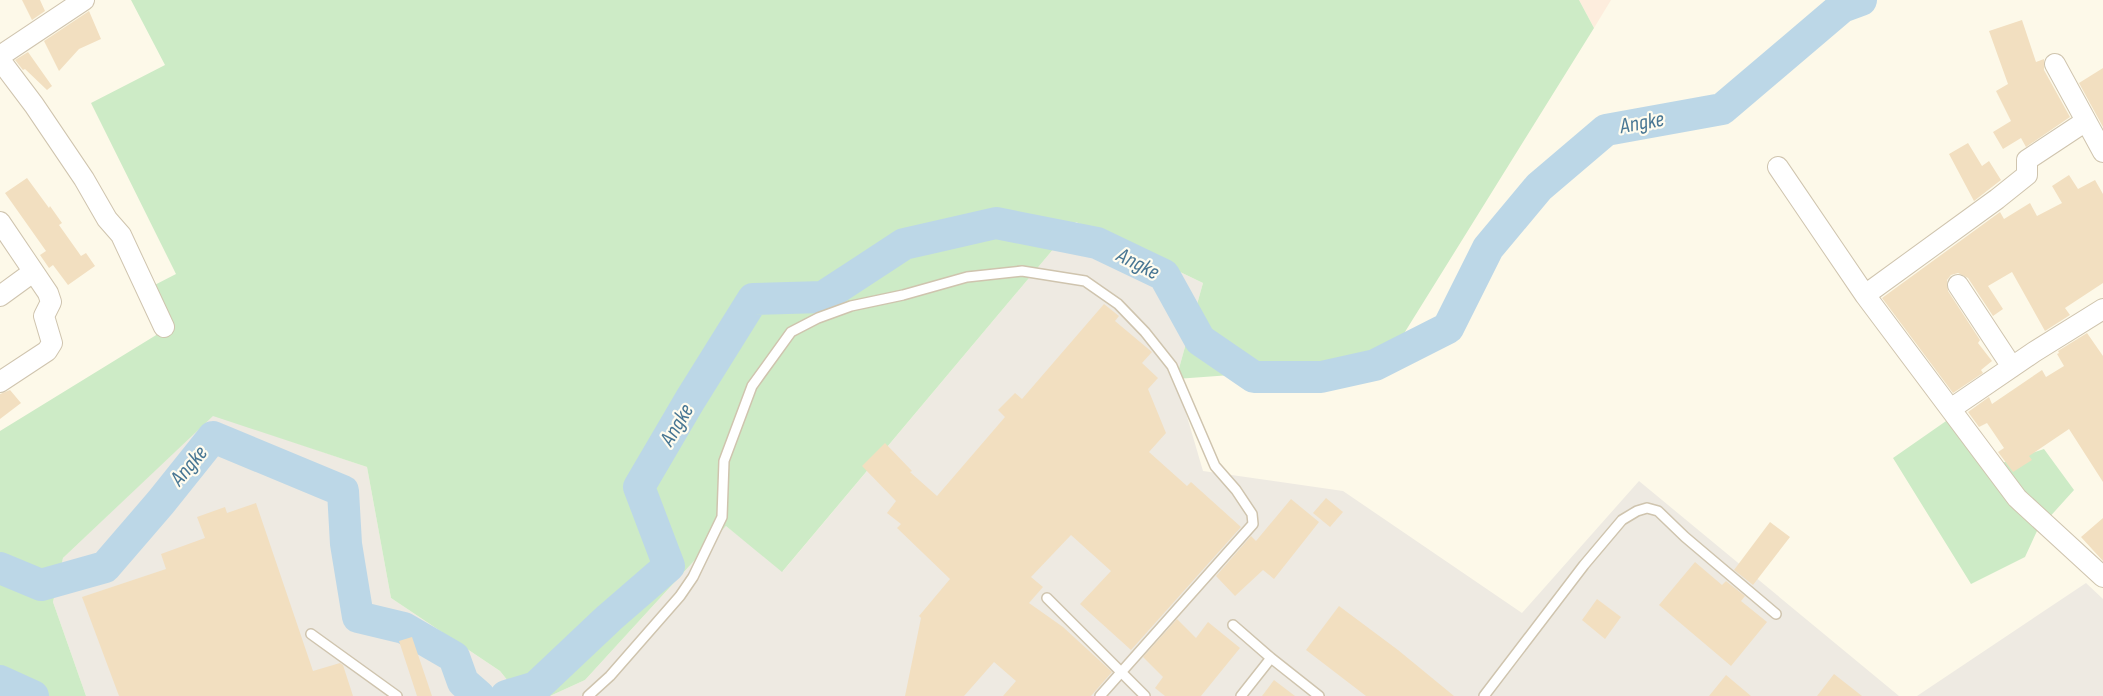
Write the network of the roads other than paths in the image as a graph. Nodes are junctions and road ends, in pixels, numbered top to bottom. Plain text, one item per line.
1 (84, 0) edge
2 (0, 58) edge
3 (2055, 64) dead end
4 (2086, 121) junction
5 (2103, 152) edge
6 (1778, 167) dead end
7 (0, 222) edge
8 (33, 272) junction
9 (1958, 285) dead end
10 (1865, 295) junction
11 (0, 296) edge
12 (2103, 309) edge
13 (164, 327) dead end
14 (2012, 366) junction
15 (0, 382) edge
16 (1952, 408) junction
17 (2100, 570) edge
18 (1047, 598) dead end
19 (1776, 614) dead end
20 (1233, 625) dead end
21 (311, 634) dead end
22 (1271, 658) junction
23 (1122, 672) junction
24 (397, 696) edge
25 (588, 696) edge
26 (1100, 696) edge
27 (1145, 696) edge
28 (1241, 696) edge
29 (1319, 696) edge
30 (1484, 696) edge

1 - 2 street
2 - 13 street
3 - 4 street
4 - 5 street
4 - 10 street
6 - 10 street
7 - 8 street
8 - 11 street
8 - 15 street
9 - 14 street
10 - 16 street
12 - 14 street
14 - 16 street
16 - 17 street
18 - 23 lane
19 - 30 lane
20 - 22 lane
21 - 24 lane
22 - 28 lane
22 - 29 lane
23 - 25 lane
23 - 26 lane
23 - 27 lane

